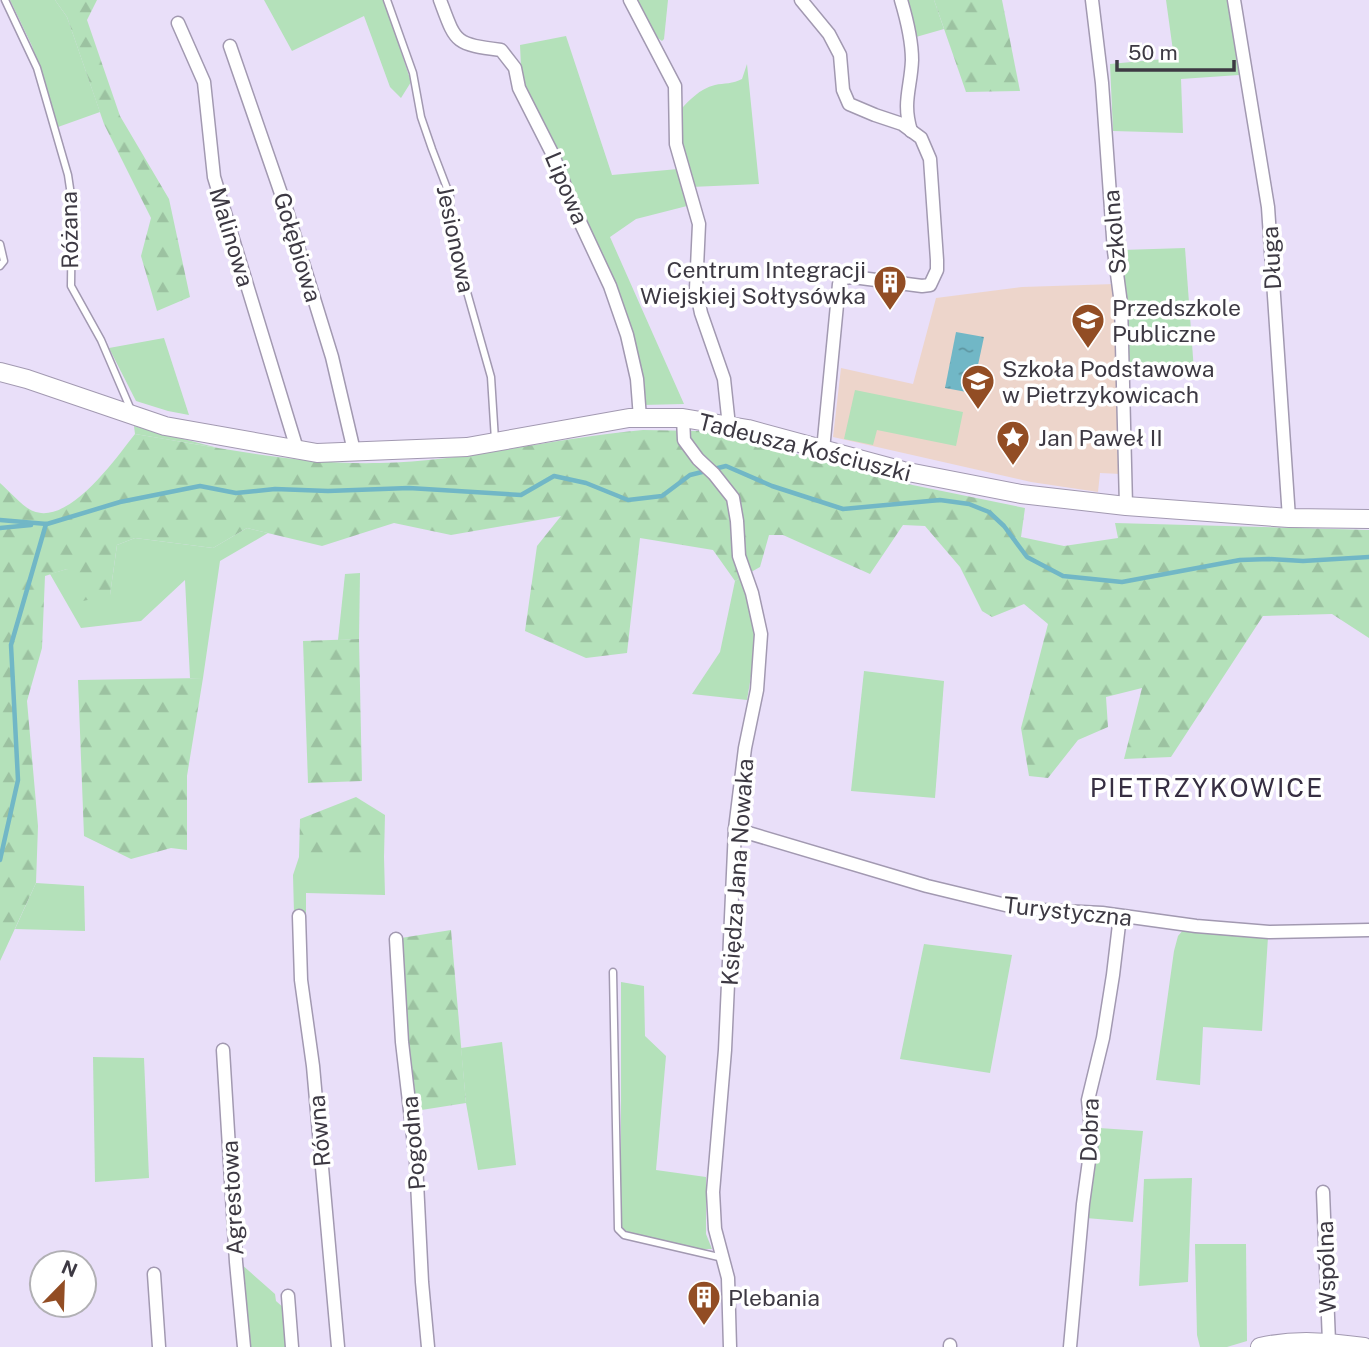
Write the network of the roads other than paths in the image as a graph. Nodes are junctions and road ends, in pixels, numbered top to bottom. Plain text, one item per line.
1 (5, 0) edge
2 (387, 0) edge
3 (440, 0) edge
4 (629, 0) edge
5 (801, 0) edge
6 (901, 0) edge
7 (1092, 0) edge
8 (1234, 0) edge
9 (178, 23) dead end
10 (230, 46) dead end
11 (911, 131) junction
12 (0, 244) edge
13 (0, 266) edge
14 (0, 372) edge
15 (133, 415) junction
16 (640, 418) junction
17 (683, 418) junction
18 (729, 426) junction
19 (496, 442) junction
20 (297, 449) junction
21 (823, 450) junction
22 (354, 452) junction
23 (1126, 506) junction
24 (1289, 518) junction
25 (1369, 519) edge
26 (735, 830) junction
27 (299, 916) dead end
28 (1119, 916) junction
29 (1369, 930) edge
30 (396, 939) dead end
31 (613, 972) dead end
32 (223, 1050) dead end
33 (1324, 1192) dead end
34 (723, 1258) junction
35 (154, 1274) dead end
36 (288, 1296) dead end
37 (1329, 1342) junction
38 (159, 1347) edge
39 (244, 1347) edge
40 (292, 1347) edge
41 (338, 1347) edge
42 (428, 1347) edge
43 (730, 1347) edge
44 (1070, 1347) edge
45 (1260, 1347) edge
46 (1364, 1347) edge

1 - 15 lane, Różana
2 - 19 lane, Jesionowa
3 - 16 street, Lipowa
4 - 18 street
5 - 11 street
6 - 11 street
7 - 23 street, Szkolna
8 - 24 street, Długa
9 - 20 street, Malinowa
10 - 22 street, Gołębiowa
11 - 21 street
12 - 13 lane
14 - 15 street, Tadeusza Kościuszki
15 - 20 street, Tadeusza Kościuszki
16 - 17 street, Tadeusza Kościuszki
16 - 19 street, Tadeusza Kościuszki
17 - 18 street, Tadeusza Kościuszki
17 - 26 street, Księdza Jana Nowaka
18 - 21 street, Tadeusza Kościuszki
19 - 22 street, Tadeusza Kościuszki
20 - 22 street, Tadeusza Kościuszki
21 - 23 street, Tadeusza Kościuszki
23 - 24 street, Tadeusza Kościuszki
24 - 25 street, Tadeusza Kościuszki
26 - 28 street, Turystyczna
26 - 34 street, Księdza Jana Nowaka
27 - 41 street, Równa
28 - 29 street, Turystyczna
28 - 44 street, Dobra
30 - 42 street, Pogodna
31 - 34 lane
32 - 39 street, Agrestowa
33 - 37 street, Wspólna
34 - 43 street, Księdza Jana Nowaka
35 - 38 street
36 - 40 street
37 - 45 street
37 - 46 street

